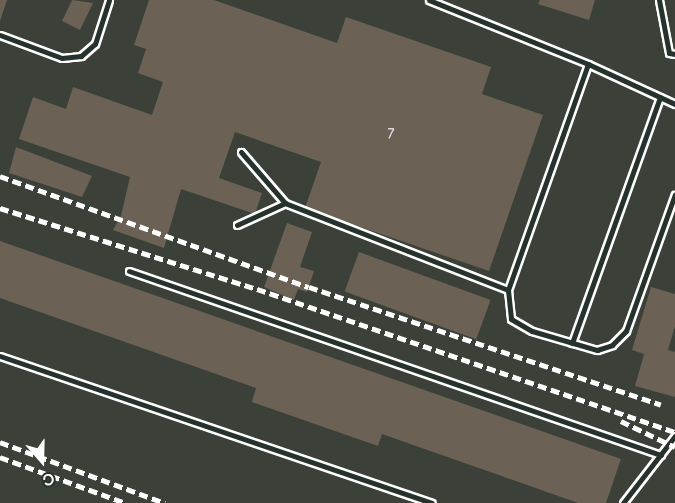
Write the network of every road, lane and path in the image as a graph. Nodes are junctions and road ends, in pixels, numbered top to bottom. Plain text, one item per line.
1 (109, 0) edge
2 (429, 0) edge
3 (659, 0) edge
4 (0, 35) edge
5 (675, 54) edge
6 (588, 64) junction
7 (660, 97) junction
8 (675, 104) edge
9 (241, 152) dead end
10 (675, 194) edge
11 (285, 203) junction
12 (237, 225) dead end
13 (129, 271) dead end
14 (508, 290) junction
15 (572, 343) junction
16 (0, 356) edge
17 (675, 436) edge
18 (661, 455) junction
19 (432, 503) edge
20 (624, 503) edge

1 - 4 lane
2 - 6 lane
3 - 5 lane
6 - 7 lane
6 - 14 lane
7 - 8 lane
7 - 15 lane
9 - 11 lane
10 - 15 lane
11 - 12 lane
11 - 14 lane
13 - 18 lane
14 - 15 lane
16 - 19 lane
17 - 18 lane
18 - 20 lane

